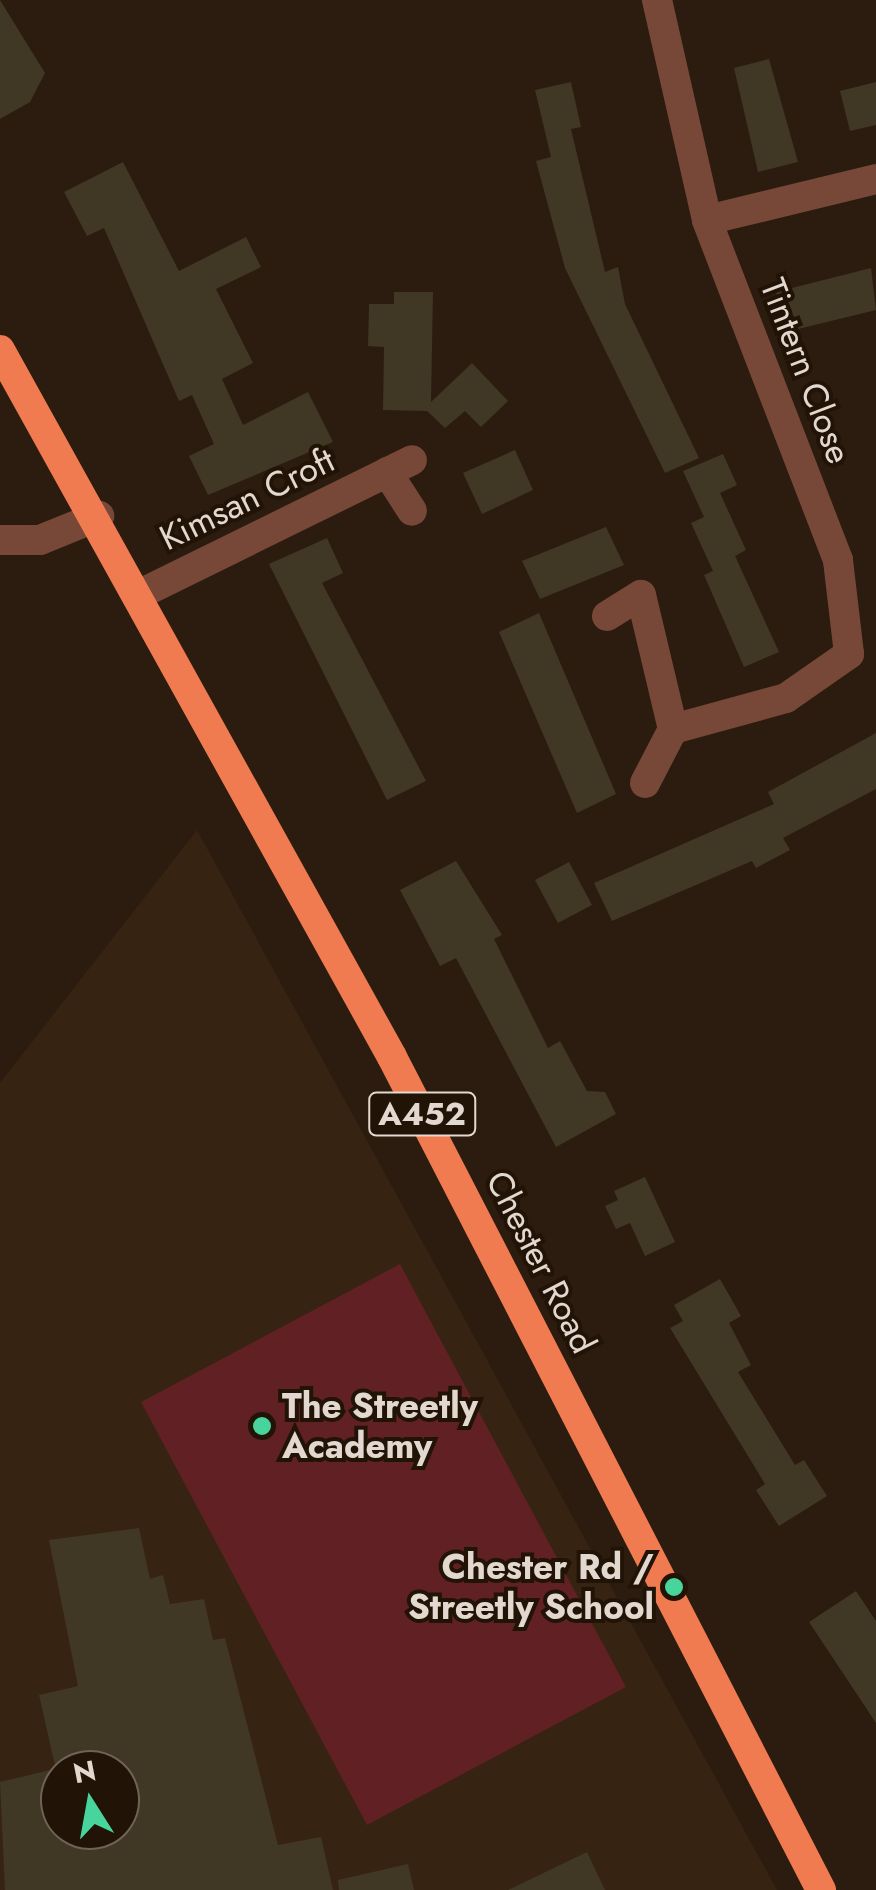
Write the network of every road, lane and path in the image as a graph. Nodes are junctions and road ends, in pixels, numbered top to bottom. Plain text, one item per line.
1 (658, 0) edge
2 (876, 179) edge
3 (707, 220) junction
4 (0, 350) edge
5 (412, 511) dead end
6 (99, 516) junction
7 (0, 540) edge
8 (140, 594) junction
9 (607, 616) dead end
10 (672, 729) junction
11 (645, 783) dead end
12 (822, 1890) edge

1 - 3 street
2 - 3 street
3 - 10 street, Tintern Close
4 - 6 highway, Chester Road / A452
5 - 8 street, Kimsan Croft
6 - 7 street
6 - 8 highway, Chester Road / A452
8 - 12 highway, Chester Road / A452
9 - 10 street
10 - 11 street

